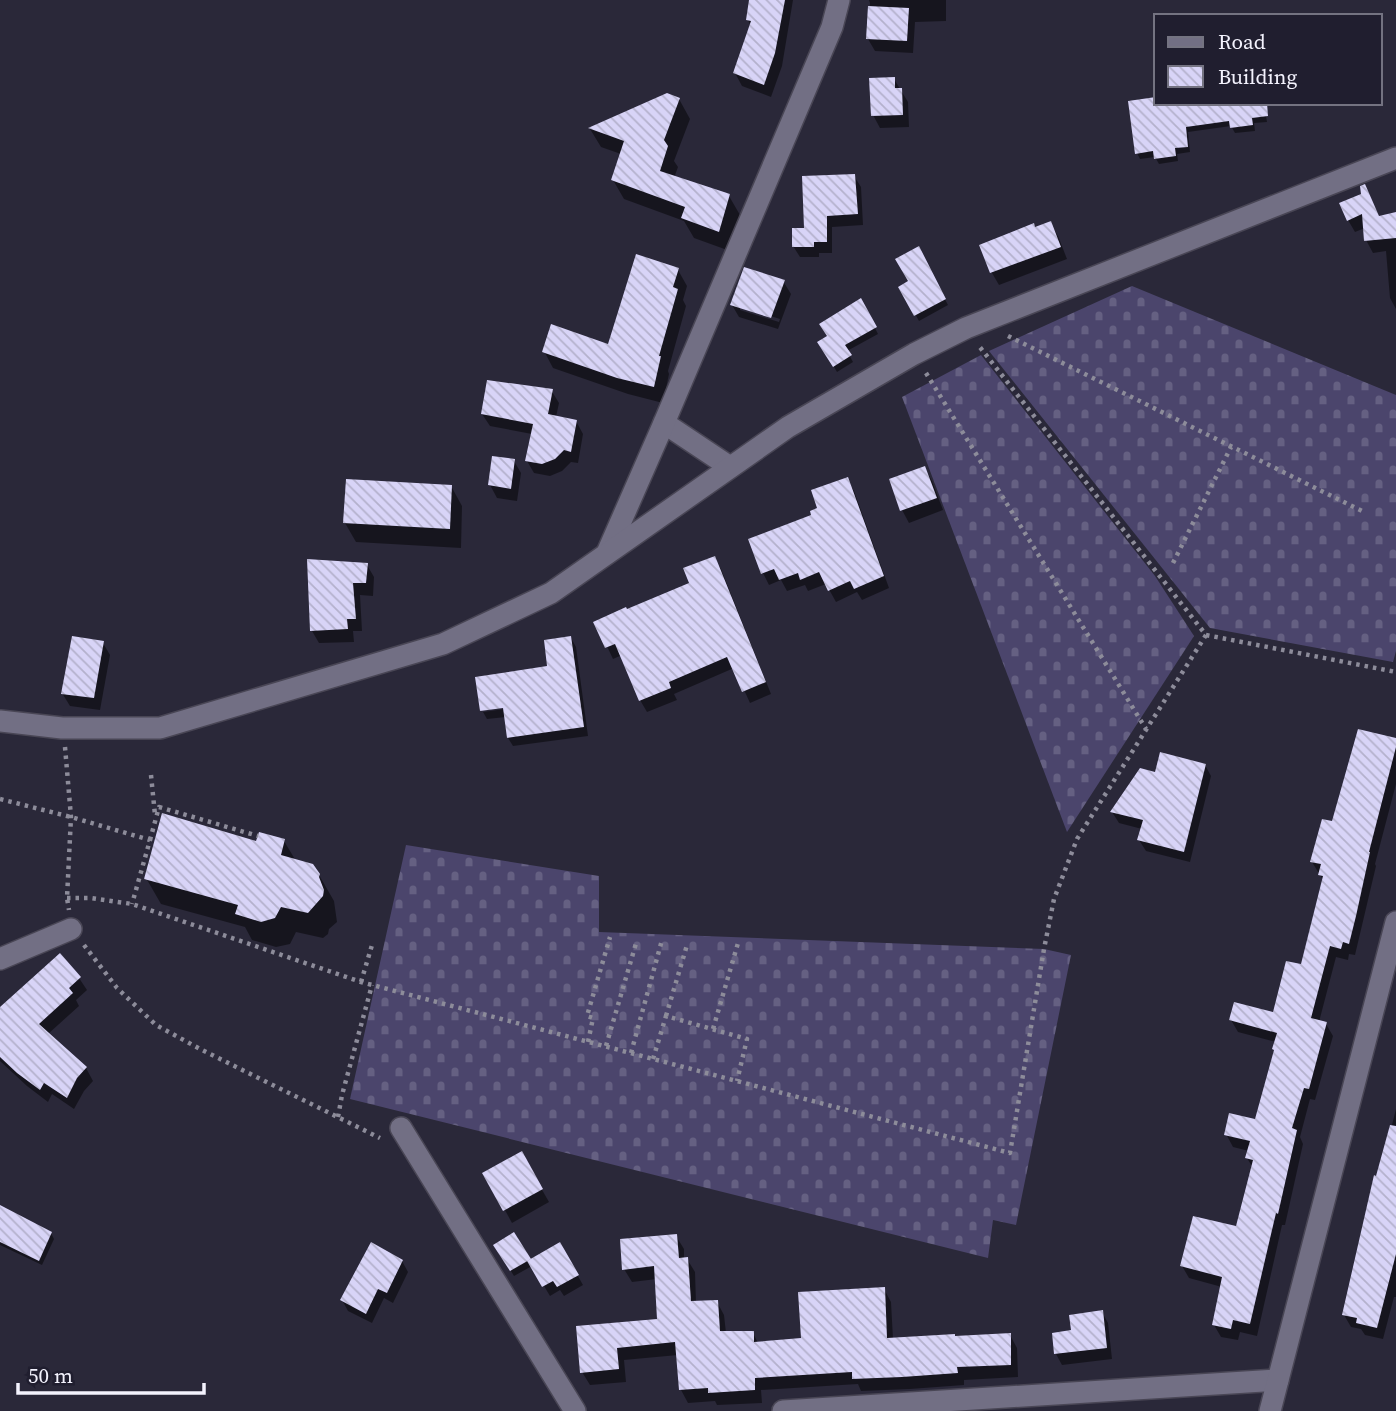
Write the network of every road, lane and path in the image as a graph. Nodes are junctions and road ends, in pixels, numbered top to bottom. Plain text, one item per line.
1 (839, 0) edge
2 (1396, 158) edge
3 (967, 328) junction
4 (1007, 335) dead end
5 (914, 354) junction
6 (664, 423) junction
7 (1231, 447) junction
8 (730, 467) junction
9 (1362, 511) dead end
10 (606, 554) junction
11 (1173, 563) dead end
12 (1206, 635) junction
13 (1396, 671) edge
14 (0, 721) edge
15 (62, 727) junction
16 (1146, 729) junction
17 (151, 775) dead end
18 (0, 799) edge
19 (71, 817) junction
20 (156, 819) junction
21 (258, 836) dead end
22 (150, 840) junction
23 (67, 898) junction
24 (132, 904) junction
25 (1396, 922) edge
26 (71, 929) junction
27 (610, 937) dead end
28 (637, 940) dead end
29 (662, 940) dead end
30 (738, 943) dead end
31 (372, 945) dead end
32 (687, 945) dead end
33 (0, 959) edge
34 (361, 982) junction
35 (372, 985) junction
36 (666, 1016) junction
37 (713, 1029) junction
38 (588, 1042) junction
39 (606, 1046) junction
40 (631, 1053) junction
41 (653, 1059) junction
42 (737, 1081) junction
43 (338, 1117) junction
44 (392, 1134) joint
45 (1278, 1380) junction
46 (575, 1411) edge
47 (783, 1411) edge
48 (1270, 1411) edge

1 - 6 street
2 - 3 street
3 - 5 street
3 - 12 path
4 - 7 path
5 - 8 street
5 - 16 path
6 - 8 street
6 - 10 street
7 - 9 path
7 - 11 path
8 - 10 street
10 - 15 street
12 - 13 path
12 - 16 path
14 - 15 street
15 - 19 path
16 - 42 path
17 - 20 path
18 - 19 path
19 - 22 path
19 - 23 path
20 - 21 path
20 - 22 path
22 - 24 path
23 - 24 path
23 - 26 path
24 - 34 path
25 - 45 street
26 - 33 street
26 - 43 path
27 - 38 path
28 - 39 path
29 - 40 path
30 - 37 path
31 - 34 path
32 - 36 path
34 - 35 path
35 - 38 path
35 - 43 path
36 - 37 path
36 - 41 path
37 - 42 path
38 - 39 path
39 - 40 path
40 - 41 path
41 - 42 path
43 - 44 path
44 - 46 street
45 - 47 street
45 - 48 street

